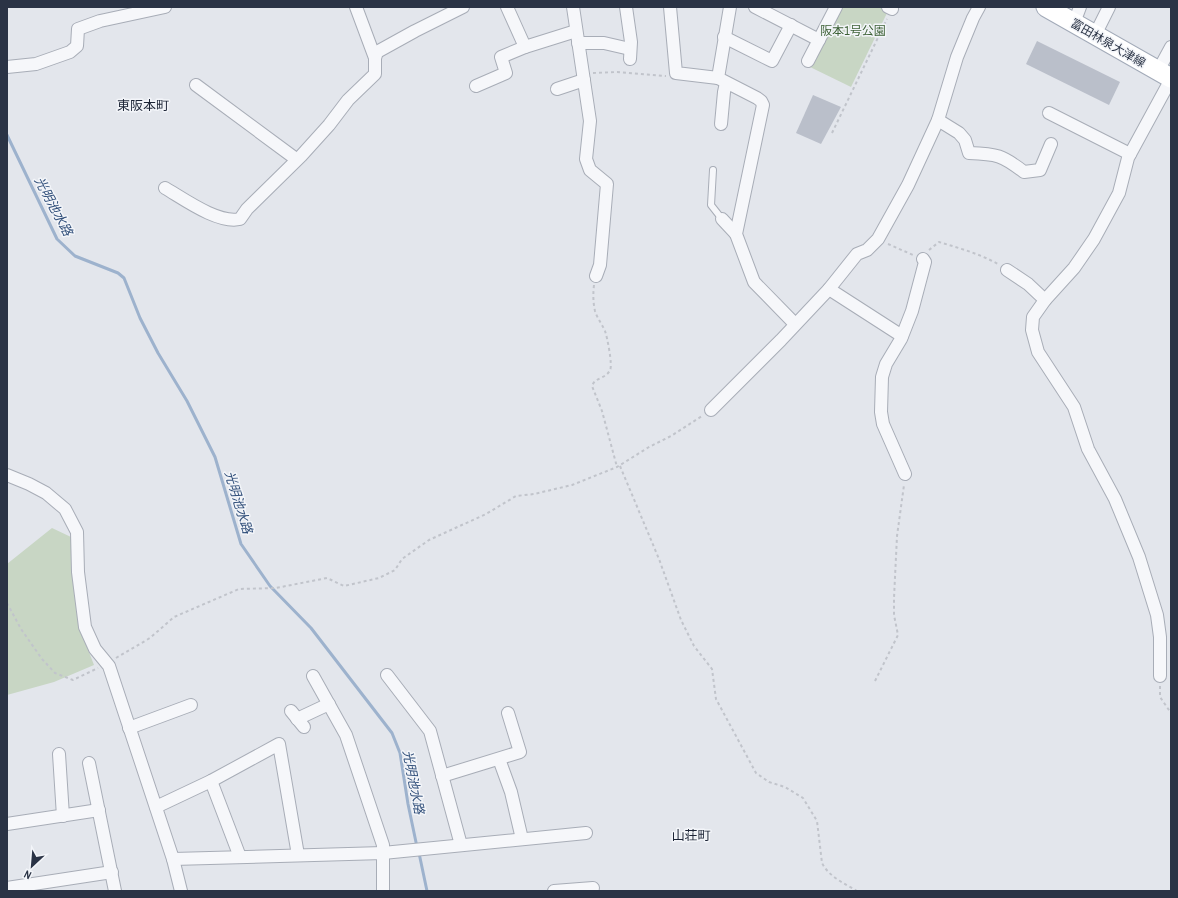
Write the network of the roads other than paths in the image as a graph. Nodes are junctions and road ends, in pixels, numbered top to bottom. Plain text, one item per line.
1 (165, 7) edge
2 (356, 7) edge
3 (507, 7) edge
4 (573, 7) edge
5 (626, 7) edge
6 (670, 7) edge
7 (730, 7) edge
8 (755, 7) edge
9 (836, 7) edge
10 (980, 7) edge
11 (1046, 7) edge
12 (1109, 7) edge
13 (456, 9) edge
14 (1077, 15) edge
15 (791, 25) junction
16 (1095, 35) junction
17 (577, 37) junction
18 (724, 37) junction
19 (819, 40) junction
20 (525, 47) junction
21 (1171, 47) edge
22 (375, 58) junction
23 (808, 61) dead end
24 (7, 67) edge
25 (1167, 76) edge
26 (583, 77) junction
27 (722, 81) junction
28 (196, 85) dead end
29 (476, 86) dead end
30 (557, 89) dead end
31 (1049, 113) dead end
32 (938, 120) junction
33 (721, 124) dead end
34 (1051, 144) dead end
35 (1130, 154) junction
36 (296, 159) junction
37 (713, 170) dead end
38 (165, 188) dead end
39 (722, 219) joint
40 (736, 234) junction
41 (923, 259) road end
42 (1007, 270) road end
43 (596, 276) road end
44 (829, 288) junction
45 (1045, 300) junction
46 (795, 324) junction
47 (902, 336) junction
48 (711, 410) road end
49 (905, 474) road end
50 (7, 475) edge
51 (387, 675) dead end
52 (313, 676) dead end
53 (1160, 676) road end
54 (329, 704) junction
55 (191, 705) dead end
56 (508, 713) dead end
57 (297, 719) dead end
58 (129, 728) junction
59 (59, 754) dead end
60 (499, 759) junction
61 (89, 763) dead end
62 (442, 776) junction
63 (211, 781) junction
64 (156, 807) junction
65 (99, 810) junction
66 (63, 816) junction
67 (7, 824) edge
68 (586, 833) dead end
69 (522, 839) junction
70 (461, 845) junction
71 (383, 852) junction
72 (298, 855) junction
73 (240, 857) junction
74 (173, 859) junction
75 (112, 872) junction
76 (7, 888) edge
77 (593, 888) dead end
78 (115, 891) edge
79 (181, 891) edge
80 (382, 891) edge
81 (554, 891) edge

1 - 24 street
2 - 22 street
3 - 20 street
4 - 17 street
5 - 17 street
6 - 27 street
7 - 18 street
8 - 15 street
9 - 19 street
10 - 32 street
11 - 14 main road, 富田林泉大津線
12 - 16 street
13 - 22 street
14 - 16 main road, 富田林泉大津線
15 - 18 street
15 - 19 street
16 - 25 main road, 富田林泉大津線
17 - 20 street
17 - 26 street
18 - 27 street
19 - 23 street
20 - 29 street
21 - 25 street
22 - 36 street
25 - 35 street
26 - 30 street
26 - 43 street
27 - 33 street
27 - 40 street
28 - 36 street
31 - 35 street
32 - 34 street
32 - 44 street
35 - 45 street
36 - 38 street
37 - 39 lane
39 - 40 street
40 - 46 street
41 - 47 street
42 - 45 street
44 - 46 street
44 - 47 street
45 - 53 street
46 - 48 street
47 - 49 street
50 - 58 street
51 - 62 street
52 - 54 street
54 - 57 street
54 - 71 street
55 - 58 street
56 - 60 street
58 - 64 street
59 - 66 street
60 - 62 street
60 - 69 street
61 - 65 street
62 - 70 street
63 - 64 street
63 - 72 street
63 - 73 street
64 - 74 street
65 - 66 street
65 - 75 street
66 - 67 street
68 - 69 street
69 - 70 street
70 - 71 street
71 - 72 street
71 - 80 street
72 - 73 street
73 - 74 street
74 - 79 street
75 - 76 street
75 - 78 street
77 - 81 street

